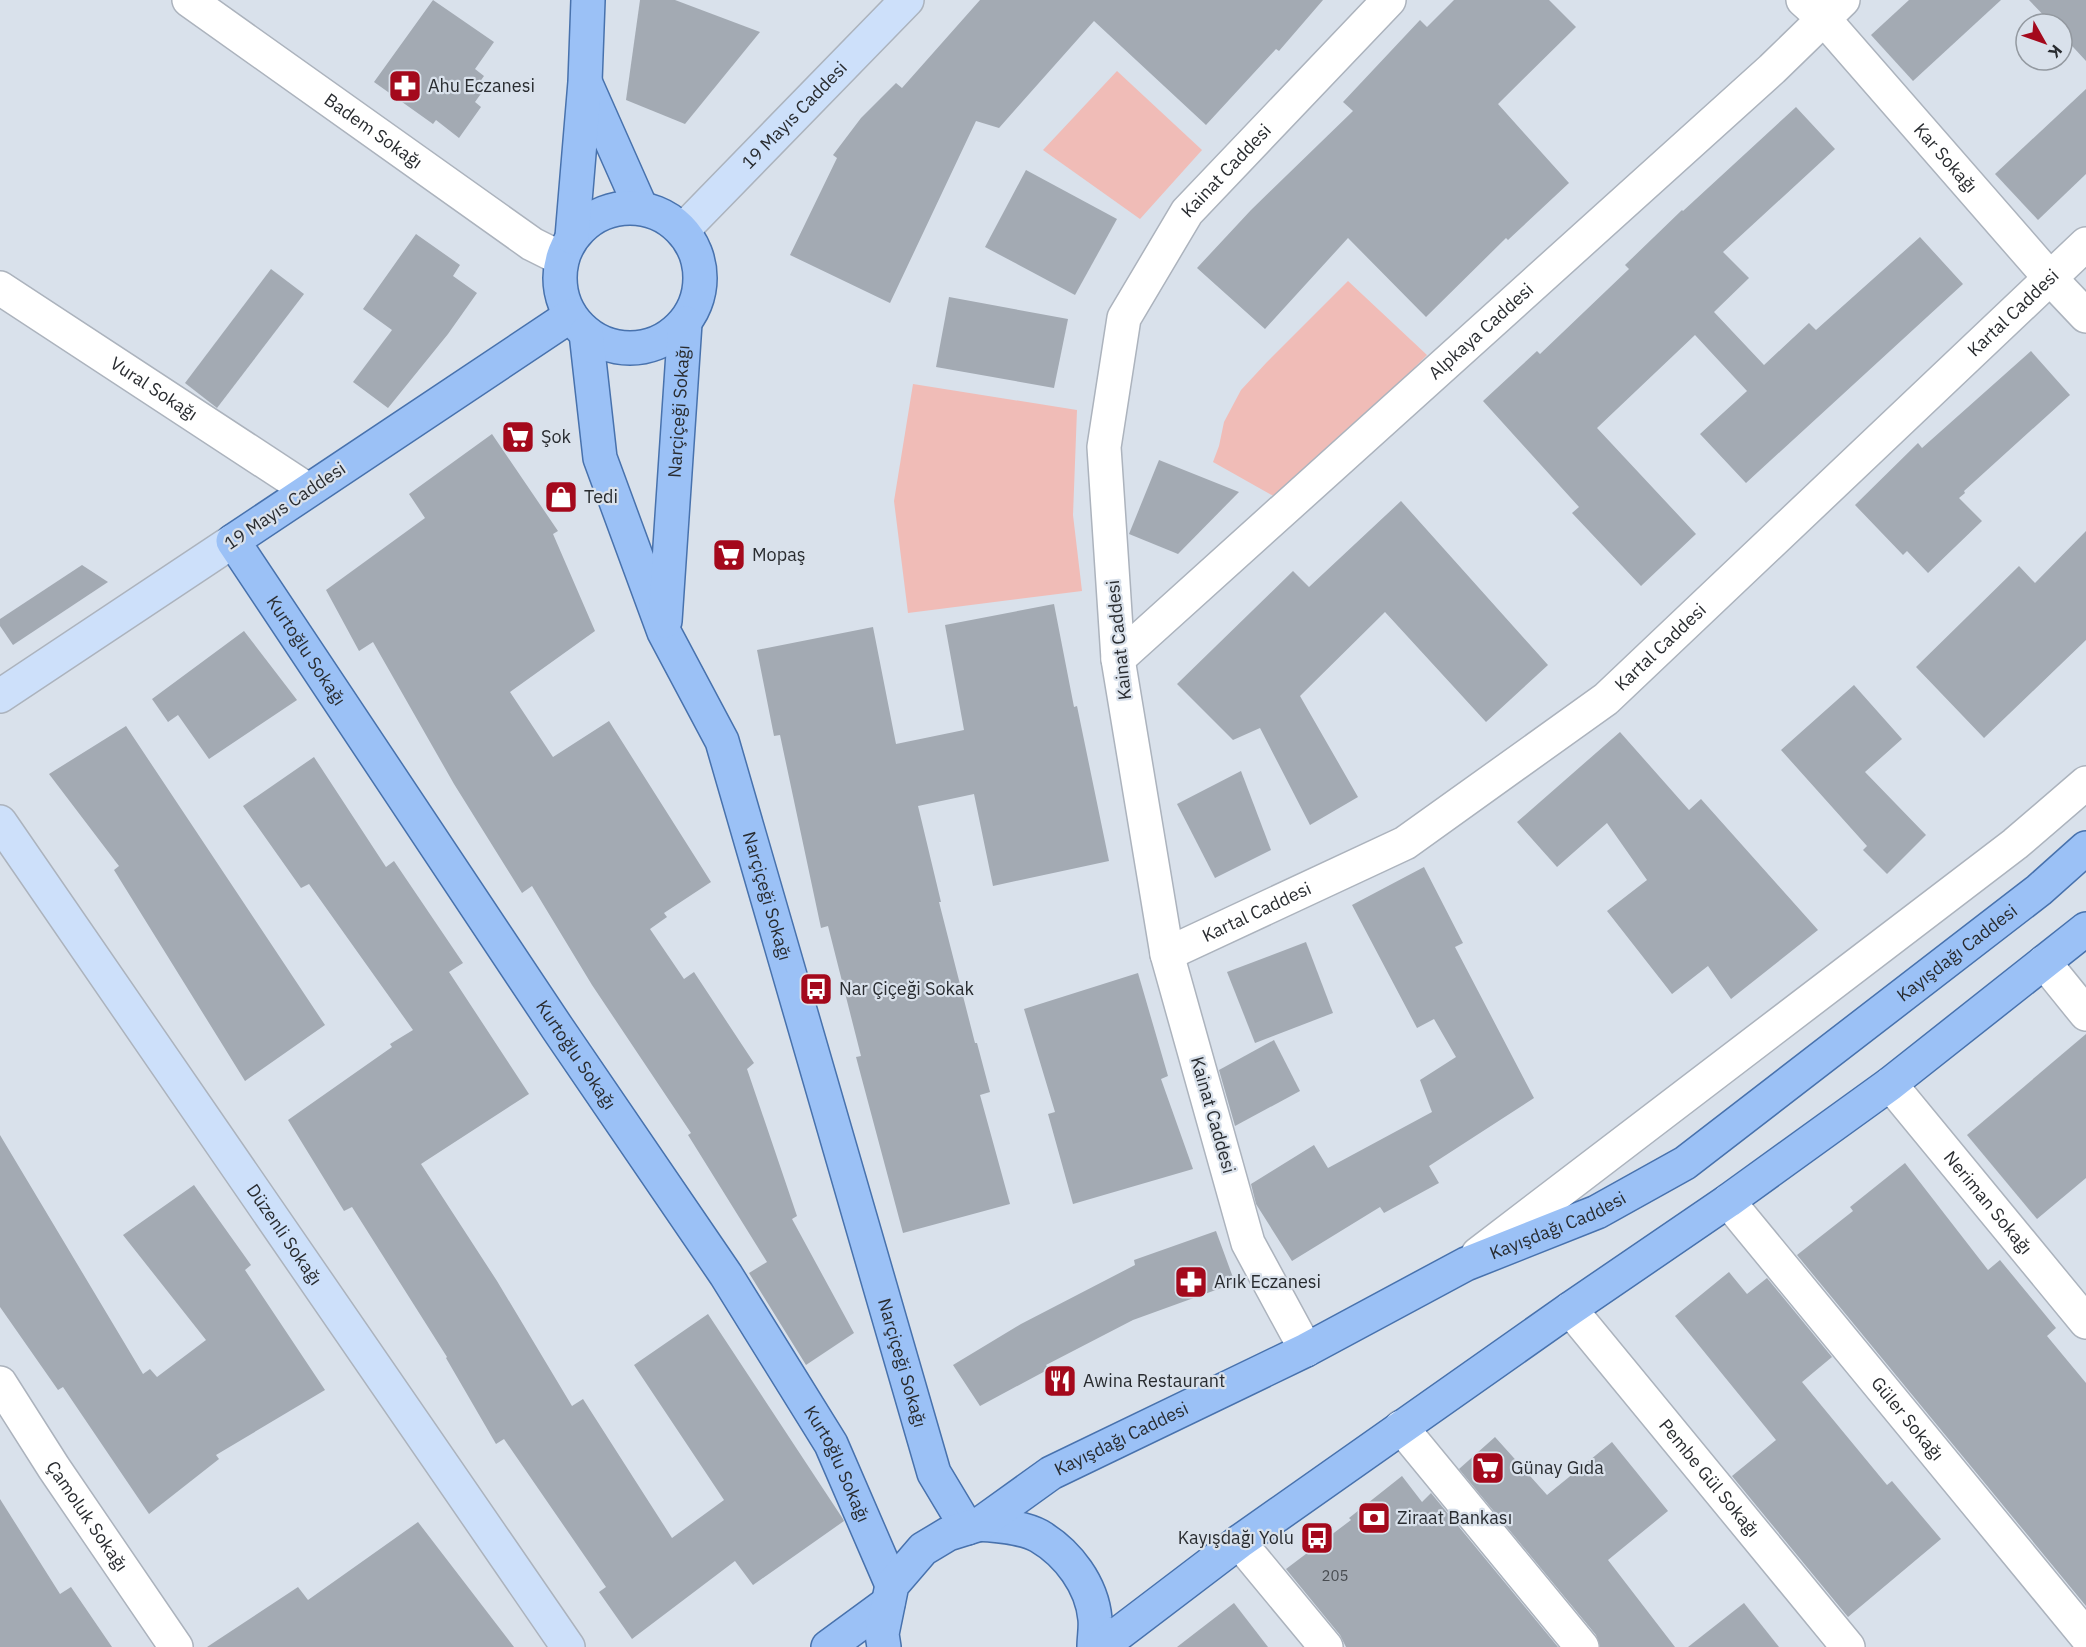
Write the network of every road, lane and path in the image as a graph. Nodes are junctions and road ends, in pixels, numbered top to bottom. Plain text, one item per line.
1 (189, 0) edge
2 (588, 0) edge
3 (908, 0) edge
4 (1389, 0) edge
5 (1823, 6) edge
6 (585, 82) junction
7 (641, 208) junction
8 (683, 230) junction
9 (2086, 244) edge
10 (567, 248) junction
11 (2050, 278) junction
12 (0, 288) edge
13 (2086, 316) edge
14 (685, 323) junction
15 (578, 324) junction
16 (308, 490) junction
17 (233, 541) junction
18 (664, 632) junction
19 (1118, 659) junction
20 (0, 696) edge
21 (2086, 783) edge
22 (0, 822) edge
23 (2086, 848) edge
24 (2086, 928) edge
25 (1167, 954) junction
26 (2044, 962) junction
27 (2086, 1014) edge
28 (1890, 1084) junction
29 (1728, 1201) junction
30 (1466, 1264) junction
31 (1570, 1309) junction
32 (2086, 1322) edge
33 (1306, 1350) junction
34 (0, 1383) edge
35 (1401, 1427) junction
36 (973, 1526) junction
37 (1239, 1542) junction
38 (890, 1594) junction
39 (2086, 1636) edge
40 (176, 1647) edge
41 (568, 1647) edge
42 (828, 1647) edge
43 (884, 1647) edge
44 (1094, 1647) edge
45 (1101, 1647) edge
46 (1326, 1647) edge
47 (1582, 1647) edge
48 (1848, 1647) edge

1 - 10 street, Badem Sokağı
2 - 6 main road
3 - 8 street, 19 Mayıs Caddesi
4 - 19 street, Kainat Caddesi
5 - 11 street, Kar Sokağı
5 - 19 street, Alpkaya Caddesi
6 - 7 main road
6 - 10 main road
7 - 8 main road, Narçiçeği Sokağı
7 - 10 main road, Narçiçeği Sokağı
8 - 14 main road, Narçiçeği Sokağı
9 - 11 street, Kartal Caddesi
10 - 15 main road
11 - 13 street, Kar Sokağı
11 - 25 street, Kartal Caddesi
12 - 16 street, Vural Sokağı
14 - 15 main road, Narçiçeği Sokağı
14 - 18 main road, Narçiçeği Sokağı
15 - 16 main road, 19 Mayıs Caddesi
15 - 18 main road
16 - 17 main road, 19 Mayıs Caddesi
17 - 20 street, 19 Mayıs Caddesi
17 - 38 main road, Kurtoğlu Sokağı
18 - 36 main road, Narçiçeği Sokağı
19 - 25 street, Kainat Caddesi
21 - 30 street
22 - 41 street, Düzenli Sokağı
23 - 30 main road, Kayışdağı Caddesi
24 - 26 main road
25 - 33 street, Kainat Caddesi
26 - 27 street
26 - 28 main road
28 - 29 main road
28 - 32 street, Neriman Sokağı
29 - 31 main road
29 - 39 street, Güler Sokağı
30 - 33 main road, Kayışdağı Caddesi
31 - 35 main road
31 - 48 street, Pembe Gül Sokağı
33 - 36 main road, Kayışdağı Caddesi
34 - 40 street, Çamoluk Sokağı
35 - 37 main road
35 - 47 street
36 - 38 main road, Kayışdağı Caddesi
36 - 44 main road, Kayışdağı Caddesi
37 - 45 main road
37 - 46 street
38 - 42 main road, Kayışdağı Caddesi
38 - 43 main road

